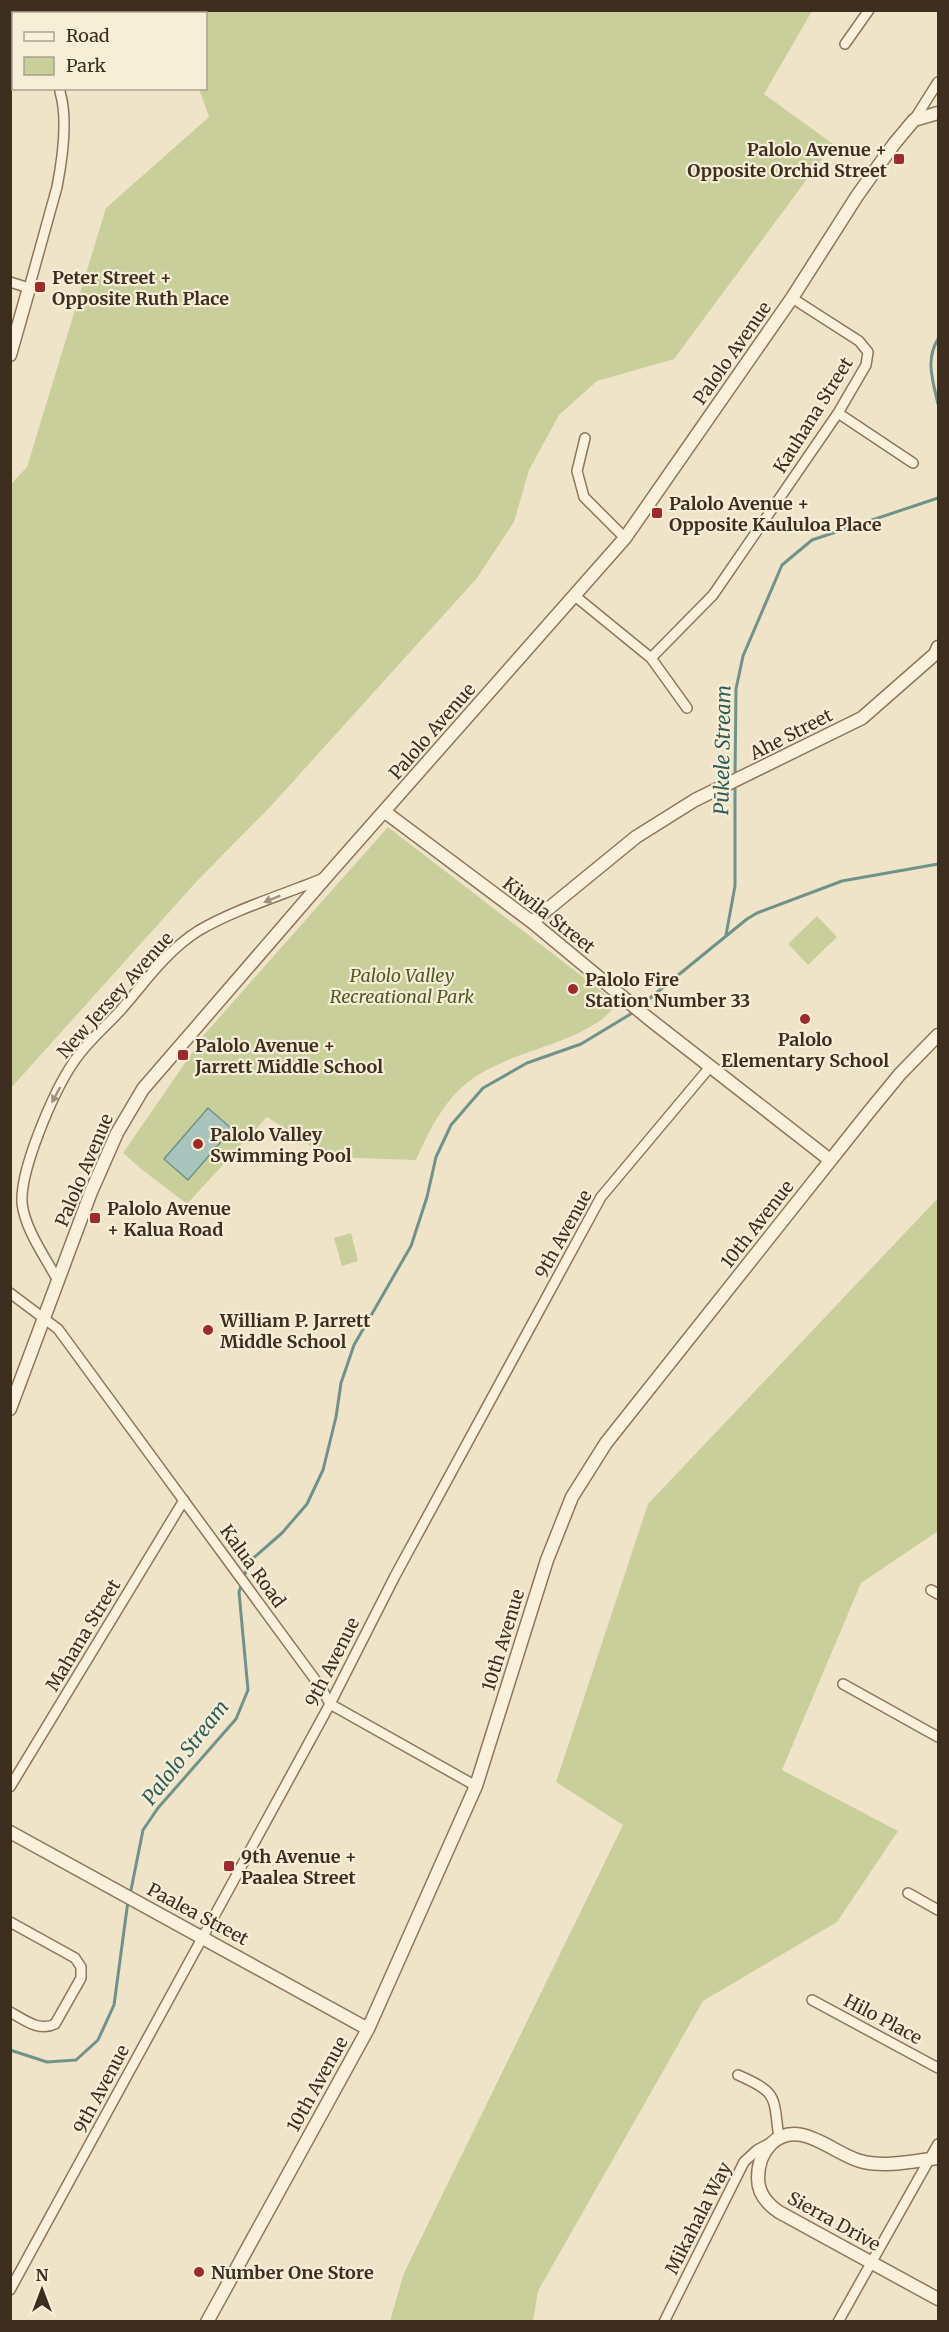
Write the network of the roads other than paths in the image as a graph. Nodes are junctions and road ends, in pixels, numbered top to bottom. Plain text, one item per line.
1 (869, 10) edge
2 (845, 44) dead end
3 (939, 82) edge
4 (60, 92) dead end
5 (939, 112) edge
6 (914, 120) junction
7 (10, 282) edge
8 (28, 288) junction
9 (792, 298) junction
10 (10, 355) edge
11 (838, 413) junction
12 (585, 438) dead end
13 (913, 464) dead end
14 (625, 538) junction
15 (575, 596) junction
16 (939, 647) edge
17 (651, 658) junction
18 (687, 708) dead end
19 (386, 812) junction
20 (326, 877) junction
21 (532, 922) junction
22 (939, 1035) edge
23 (710, 1067) junction
24 (830, 1160) junction
25 (58, 1281) junction
26 (10, 1293) edge
27 (44, 1318) junction
28 (12, 1405) edge
29 (184, 1500) junction
30 (843, 1684) dead end
31 (330, 1704) junction
32 (939, 1737) edge
33 (476, 1786) junction
34 (10, 1787) edge
35 (10, 1832) edge
36 (908, 1893) dead end
37 (939, 1910) edge
38 (10, 1922) edge
39 (202, 1936) junction
40 (812, 2000) dead end
41 (10, 2012) edge
42 (368, 2029) junction
43 (939, 2068) edge
44 (738, 2075) dead end
45 (776, 2140) junction
46 (939, 2144) edge
47 (934, 2159) edge
48 (870, 2263) junction
49 (10, 2290) edge
50 (939, 2298) edge
51 (207, 2322) edge
52 (664, 2322) edge
53 (838, 2322) edge

1 - 2 street
3 - 6 street
4 - 8 street
5 - 6 street
6 - 9 street, Palolo Avenue
7 - 8 street
8 - 10 street
9 - 11 street, Kauhana Street
9 - 14 street, Palolo Avenue
11 - 13 street
11 - 17 street, Kauhana Street
12 - 14 street
14 - 15 street, Palolo Avenue
15 - 17 street
15 - 19 street, Palolo Avenue
16 - 21 street, Ahe Street
17 - 18 street
19 - 20 street, Palolo Avenue
19 - 21 street, Kiwila Street
20 - 25 street, Palolo Avenue
20 -> 25 street, New Jersey Avenue
21 - 23 street, Kiwila Street
22 - 24 street, 10th Avenue
23 - 24 street, Kiwila Street
23 - 31 street, 9th Avenue
24 - 33 street, 10th Avenue
25 - 27 street, Palolo Avenue
26 - 27 street, Kalua Road
27 - 28 street, Palolo Avenue
27 - 29 street, Kalua Road
29 - 31 street, Kalua Road
29 - 34 street, Mahana Street
30 - 32 street
31 - 33 street, Kalua Road
31 - 39 street, 9th Avenue
33 - 42 street, 10th Avenue
35 - 39 street, Paalea Street
36 - 37 street
38 - 41 street
39 - 42 street, Paalea Street
39 - 49 street, 9th Avenue
40 - 43 street, Hilo Place
42 - 51 street, 10th Avenue
44 - 45 street
45 - 47 street
45 - 48 street, Sierra Drive
45 - 52 street, Mikahala Way
46 - 47 street
47 - 48 street
48 - 50 street, Sierra Drive
48 - 53 street

